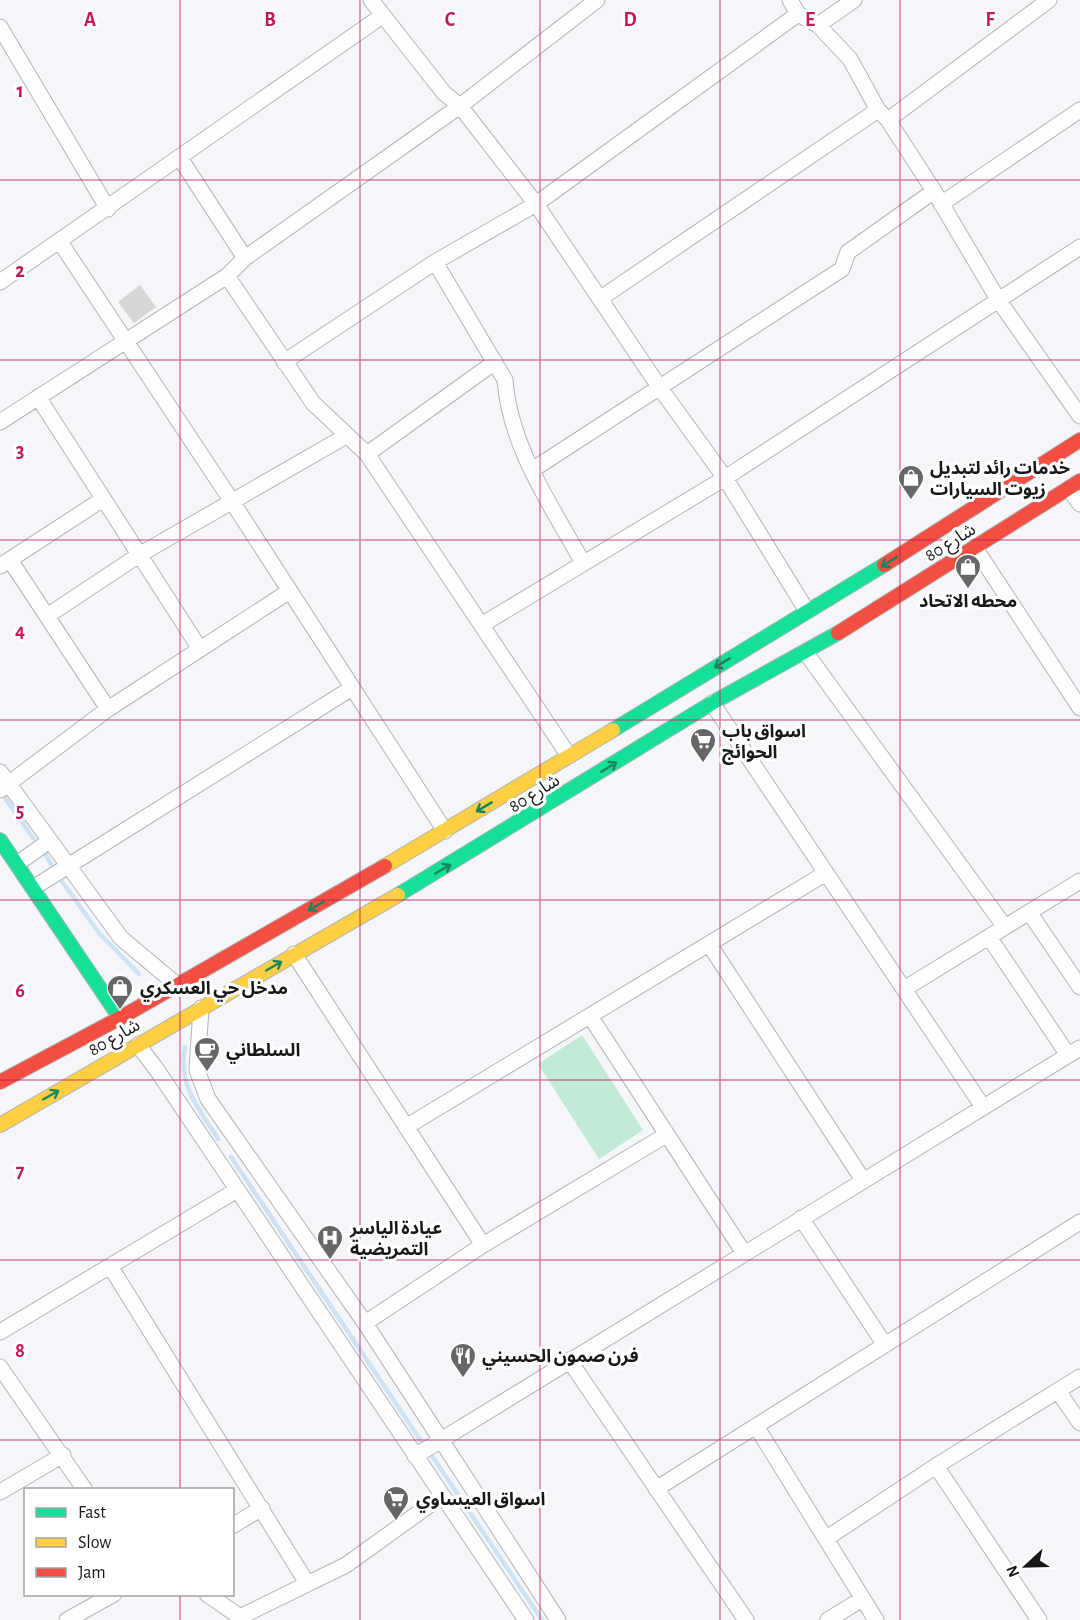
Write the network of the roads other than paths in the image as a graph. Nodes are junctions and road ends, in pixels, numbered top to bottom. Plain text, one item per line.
1 (370, 0) edge
2 (597, 0) edge
3 (854, 0) edge
4 (1049, 0) edge
5 (794, 7) edge
6 (382, 16) junction
7 (818, 25) junction
8 (0, 27) edge
9 (460, 106) junction
10 (1080, 110) edge
11 (883, 115) junction
12 (180, 158) junction
13 (938, 197) junction
14 (536, 204) junction
15 (108, 209) junction
16 (60, 242) junction
17 (1080, 247) edge
18 (245, 258) junction
19 (435, 262) junction
20 (227, 276) junction
21 (0, 281) edge
22 (601, 298) junction
23 (999, 300) junction
24 (126, 341) junction
25 (284, 362) junction
26 (495, 362) junction
27 (660, 388) junction
28 (38, 397) junction
29 (1080, 416) edge
30 (0, 422) edge
31 (346, 436) junction
32 (1080, 440) edge
33 (367, 454) junction
34 (532, 470) junction
35 (725, 478) junction
36 (1075, 485) edge
37 (103, 499) junction
38 (233, 502) junction
39 (1080, 504) edge
40 (975, 548) junction
41 (139, 555) junction
42 (5, 563) edge
43 (583, 563) junction
44 (288, 592) junction
45 (807, 611) junction
46 (47, 616) junction
47 (483, 624) junction
48 (200, 649) junction
49 (806, 654) junction
50 (352, 688) junction
51 (712, 704) junction
52 (1080, 708) edge
53 (108, 709) junction
54 (569, 756) junction
55 (3, 782) edge
56 (445, 831) junction
57 (0, 840) edge
58 (49, 841) junction
59 (16, 864) junction
60 (67, 866) junction
61 (826, 873) junction
62 (1080, 881) edge
63 (33, 888) junction
64 (1029, 912) junction
65 (1005, 927) junction
66 (989, 937) junction
67 (709, 944) junction
68 (294, 954) junction
69 (177, 985) junction
70 (1080, 987) edge
71 (904, 989) junction
72 (201, 1008) junction
73 (590, 1016) junction
74 (120, 1018) junction
75 (138, 1045) junction
76 (1074, 1052) edge
77 (2, 1077) edge
78 (983, 1107) junction
79 (0, 1125) edge
80 (406, 1127) junction
81 (666, 1135) junction
82 (237, 1139) junction
83 (214, 1155) junction
84 (863, 1180) junction
85 (237, 1190) junction
86 (801, 1218) junction
87 (1080, 1222) edge
88 (483, 1245) junction
89 (744, 1253) junction
90 (111, 1266) junction
91 (365, 1323) junction
92 (0, 1332) edge
93 (885, 1345) junction
94 (569, 1360) junction
95 (0, 1367) edge
96 (1080, 1377) edge
97 (1058, 1391) junction
98 (1080, 1423) edge
99 (756, 1426) junction
100 (441, 1440) junction
101 (63, 1455) junction
102 (415, 1456) junction
103 (936, 1466) junction
104 (84, 1488) edge
105 (656, 1488) junction
106 (0, 1492) edge
107 (442, 1496) junction
108 (262, 1508) junction
109 (234, 1525) edge
110 (827, 1538) junction
111 (307, 1583) junction
112 (111, 1596) edge
113 (210, 1596) edge
114 (862, 1599) junction
115 (238, 1618) edge
116 (69, 1620) edge
117 (526, 1620) edge
118 (558, 1620) edge
119 (746, 1620) edge
120 (828, 1620) edge
121 (876, 1620) edge
122 (1039, 1620) edge

1 - 6 street
2 - 9 street
3 - 7 street
4 - 11 street
5 - 7 street
5 - 14 street
6 - 9 street
6 - 12 street
7 - 11 street
8 - 15 street
9 - 14 street
9 - 18 street
10 - 13 street
11 - 13 street
11 - 22 street
12 - 15 street
12 - 18 street
13 - 23 street
13 - 27 street
14 - 19 street
14 - 22 street
15 - 16 street
16 - 21 street
16 - 24 street
17 - 23 street
18 - 20 street
19 - 25 street
19 - 26 street
20 - 24 street
20 - 25 street
22 - 27 street
23 - 29 street
23 - 35 street
24 - 28 street
24 - 38 street
25 - 31 street
26 - 33 street
26 - 34 street
27 - 34 street
27 - 35 street
28 - 30 street
28 - 37 street
31 - 33 street
31 - 38 street
32 -> 45 main road, شارع 80
33 - 47 street
34 - 43 street
35 - 43 street
35 - 45 street
36 - 39 street
36 - 40 main road, شارع 80
37 - 41 street
37 - 42 street
38 - 41 street
38 - 44 street
40 - 49 main road, شارع 80
40 - 52 street
41 - 46 street
41 - 48 street
42 - 46 street
43 - 47 street
44 - 48 street
44 - 50 street
45 -> 54 main road, شارع 80
46 - 53 street
47 - 54 street
48 - 53 street
49 - 51 main road, شارع 80
49 - 65 street
50 - 56 street
50 - 60 street
51 - 61 street
68 -> 51 main road, شارع 80
53 - 55 street
54 -> 56 main road, شارع 80
55 - 58 street
56 -> 69 main road, شارع 80
57 - 59 main road
58 - 59 street
58 - 60 street
59 - 63 main road
60 - 63 street
60 - 69 street
61 - 67 street
61 - 71 street
62 - 64 street
63 - 74 main road
64 - 65 street
64 - 70 street
65 - 66 street
66 - 71 street
66 - 76 street
67 - 73 street
67 - 84 street
72 -> 68 main road, شارع 80
68 - 80 street
69 - 74 main road, شارع 80
71 - 78 street
72 - 75 main road, شارع 80
72 - 82 street
73 - 80 street
73 - 81 street
74 - 77 main road, شارع 80
79 -> 75 main road, شارع 80
75 - 83 street
76 - 78 street
78 - 84 street
80 - 88 street
81 - 88 street
81 - 89 street
82 - 83 street
82 - 91 street
83 - 85 street
84 - 86 street
85 - 90 street
85 - 102 street
86 - 89 street
86 - 93 street
87 - 93 street
88 - 91 street
89 - 94 street
90 - 92 street
90 - 108 street
91 - 100 street
93 - 99 street
94 - 100 street
94 - 105 street
95 - 101 street
96 - 97 street
97 - 98 street
97 - 103 street
99 - 105 street
99 - 110 street
100 - 102 street
100 - 118 street
101 - 104 street
101 - 106 street
102 - 107 street
103 - 110 street
103 - 122 street
105 - 119 street
107 - 111 street
107 - 117 street
108 - 109 street
108 - 111 street
110 - 114 street
111 - 115 street
112 - 116 street
113 - 115 street
114 - 120 street
114 - 121 street

